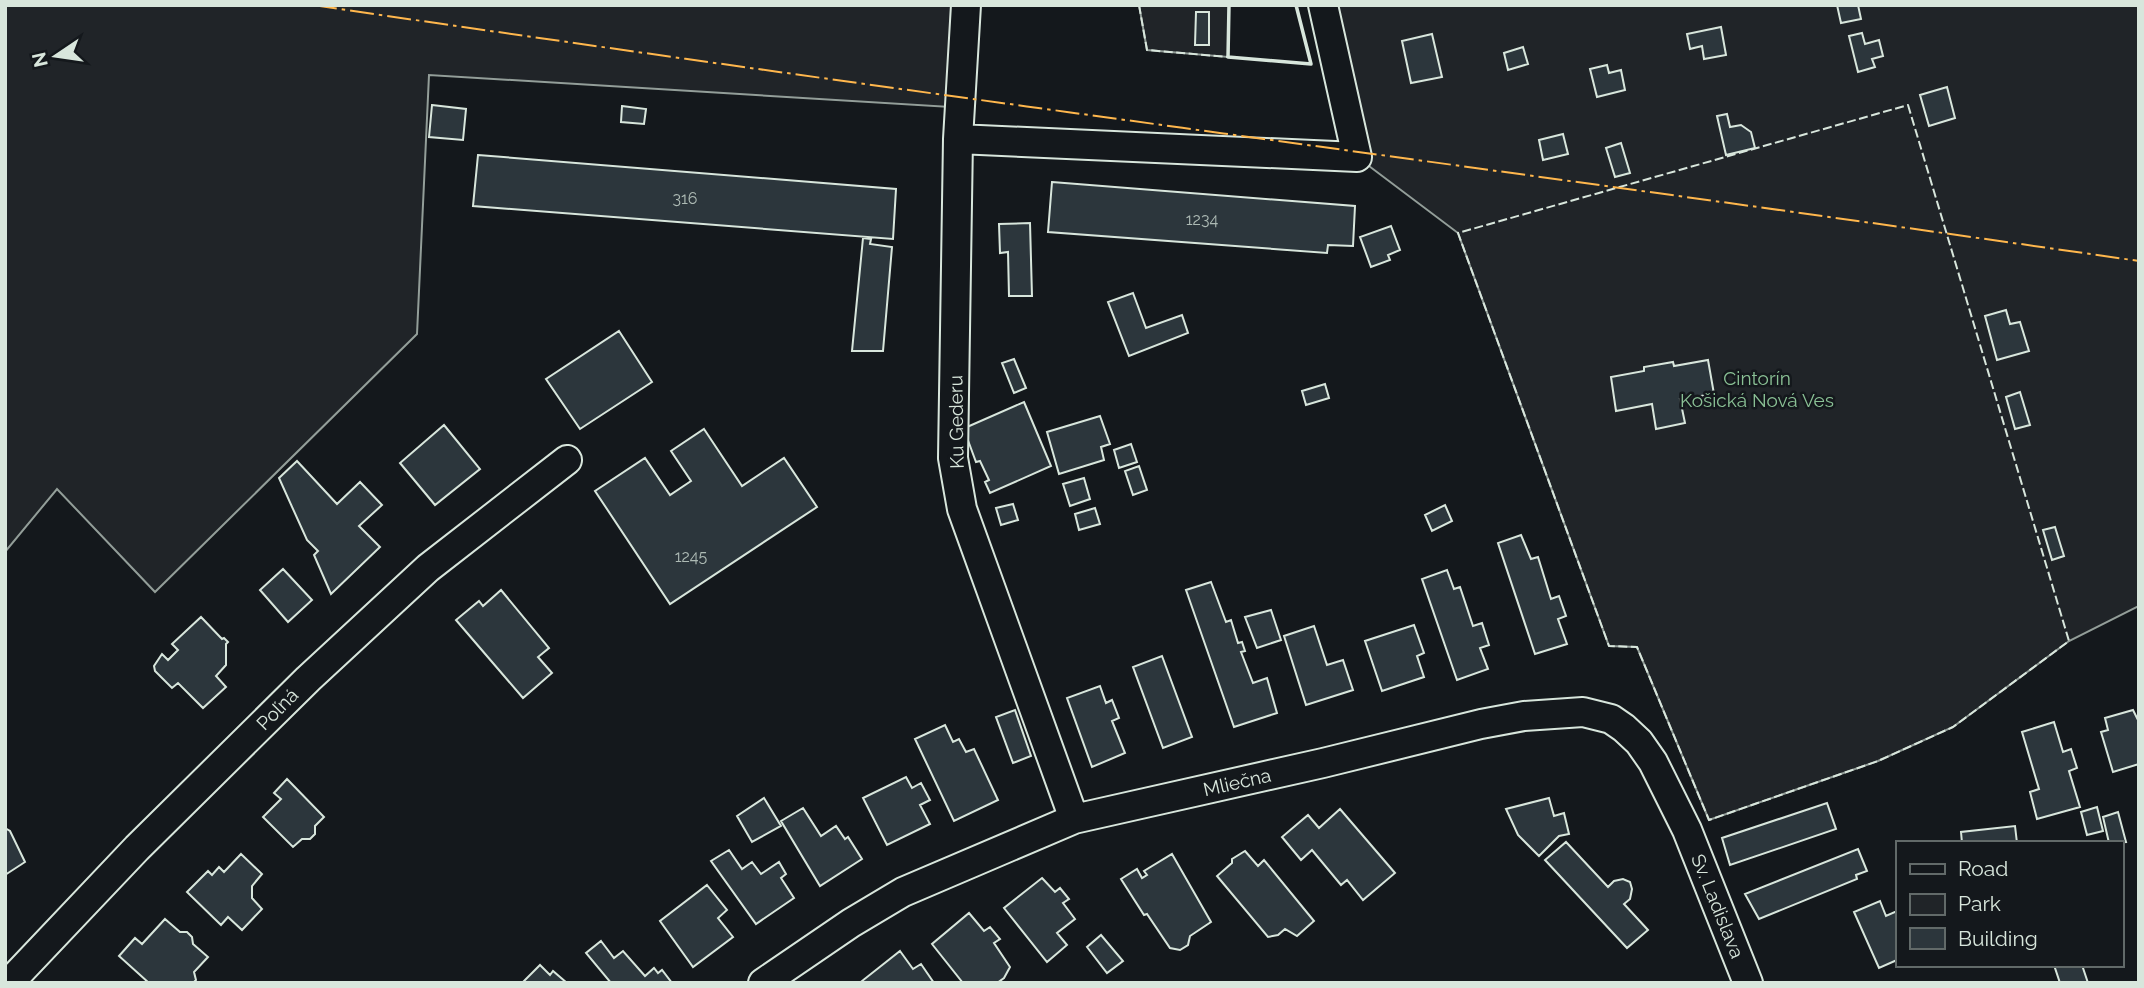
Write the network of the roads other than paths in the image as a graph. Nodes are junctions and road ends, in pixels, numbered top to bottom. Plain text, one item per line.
1 (966, 5) edge
2 (1323, 5) edge
3 (958, 138) junction
4 (567, 460) dead end
5 (1074, 819) junction
6 (1687, 830) joint
7 (9, 983) edge
8 (763, 983) edge
9 (1748, 983) edge

1 - 3 street, Ku Gederu
2 - 3 street
3 - 5 street, Ku Gederu
4 - 7 street, Poľná
5 - 6 street, Mliečna
5 - 8 street, Mliečna
6 - 9 street, Sv. Ladislava

